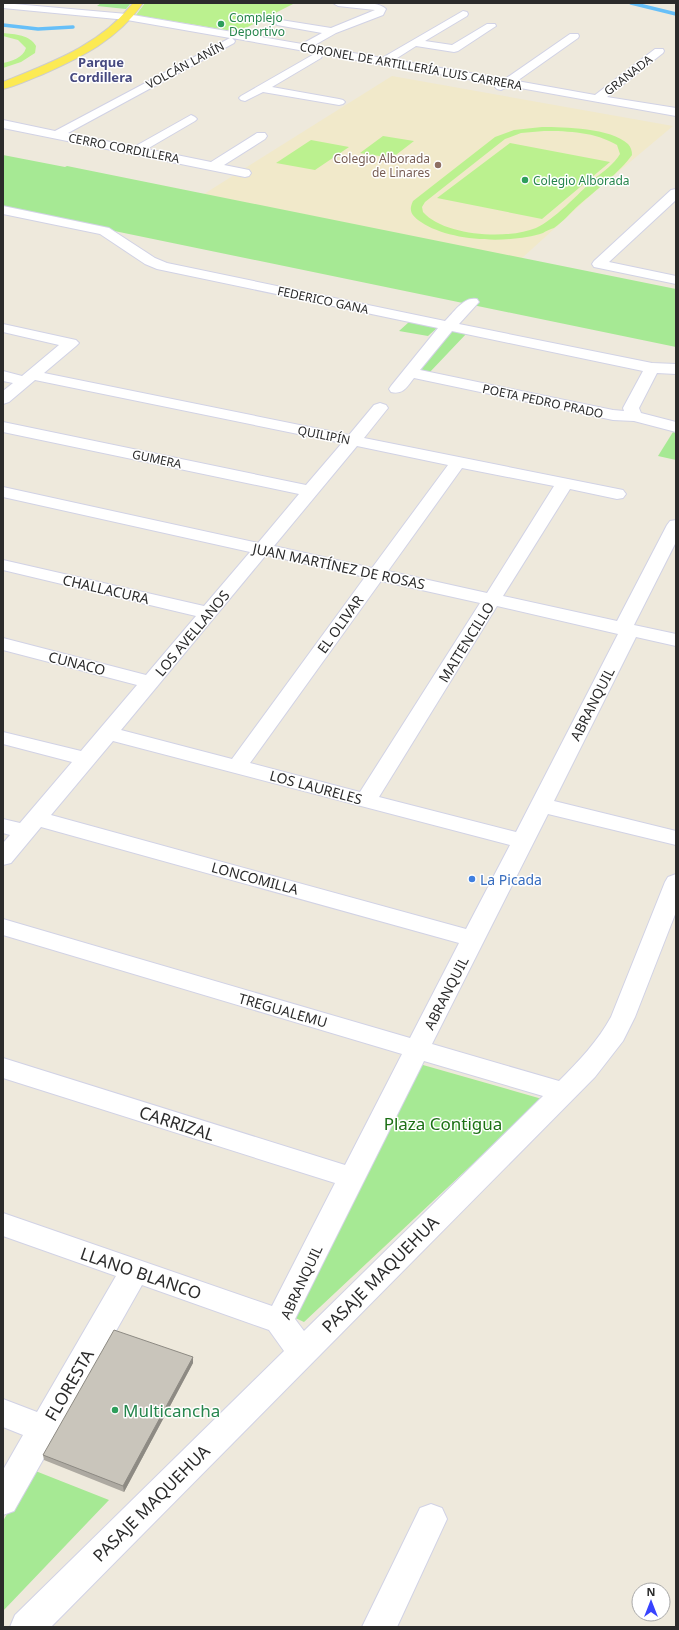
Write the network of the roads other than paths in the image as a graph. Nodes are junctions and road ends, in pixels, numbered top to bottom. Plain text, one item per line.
1 (96, 3) edge
2 (138, 3) edge
3 (338, 3) edge
4 (7, 4) edge
5 (83, 13) junction
6 (125, 20) junction
7 (281, 23) dead end
8 (167, 27) junction
9 (332, 31) junction
10 (574, 36) dead end
11 (230, 41) junction
12 (415, 43) junction
13 (279, 46) junction
14 (304, 47) junction
15 (659, 51) dead end
16 (317, 56) junction
17 (384, 61) junction
18 (503, 85) junction
19 (3, 86) edge
20 (262, 89) junction
21 (245, 98) dead end
22 (598, 98) junction
23 (339, 102) dead end
24 (676, 112) edge
25 (676, 118) edge
26 (191, 119) dead end
27 (3, 124) edge
28 (56, 135) junction
29 (261, 136) dead end
30 (135, 151) junction
31 (214, 166) junction
32 (245, 173) dead end
33 (673, 198) edge
34 (3, 210) edge
35 (676, 280) edge
36 (472, 302) dead end
37 (448, 326) junction
38 (3, 328) edge
39 (652, 368) junction
40 (676, 369) edge
41 (410, 373) junction
42 (3, 376) edge
43 (28, 378) junction
44 (397, 389) dead end
45 (3, 399) edge
46 (380, 408) dead end
47 (634, 416) junction
48 (3, 427) edge
49 (676, 427) edge
50 (353, 440) junction
51 (458, 462) junction
52 (564, 483) junction
53 (310, 491) junction
54 (3, 492) edge
55 (617, 494) dead end
56 (676, 525) edge
57 (262, 549) junction
58 (3, 565) edge
59 (376, 574) junction
60 (492, 600) junction
61 (208, 613) junction
62 (626, 629) junction
63 (676, 640) edge
64 (3, 644) edge
65 (151, 682) junction
66 (108, 733) junction
67 (3, 738) edge
68 (86, 759) junction
69 (237, 766) junction
70 (366, 800) junction
71 (541, 804) junction
72 (30, 825) junction
73 (3, 826) edge
74 (676, 838) edge
75 (523, 841) junction
76 (3, 858) edge
77 (676, 882) edge
78 (3, 927) edge
79 (474, 938) junction
80 (417, 1050) junction
81 (3, 1068) edge
82 (562, 1092) junction
83 (352, 1178) junction
84 (3, 1224) edge
85 (135, 1270) junction
86 (279, 1321) junction
87 (303, 1352) junction
88 (3, 1413) edge
89 (44, 1429) junction
90 (3, 1500) edge
91 (431, 1519) dead end
92 (27, 1627) edge
93 (379, 1627) edge

1 - 5 street
2 - 6 main road
3 - 9 street
4 - 5 street, CORONEL DE ARTILLERÍA LUIS CARRERA
5 - 6 street, CORONEL DE ARTILLERÍA LUIS CARRERA
6 - 8 street, CORONEL DE ARTILLERÍA LUIS CARRERA
6 - 19 main road
7 - 9 street
8 - 11 street, CORONEL DE ARTILLERÍA LUIS CARRERA
8 - 13 street, CORONEL DE ARTILLERÍA LUIS CARRERA
9 - 14 street
10 - 18 street
11 - 13 street, CORONEL DE ARTILLERÍA LUIS CARRERA
11 - 28 street, VOLCÁN LANÍN
12 - 12 street
12 - 17 street
13 - 14 street, CORONEL DE ARTILLERÍA LUIS CARRERA
13 - 16 street, CORONEL DE ARTILLERÍA LUIS CARRERA
14 - 17 street, CORONEL DE ARTILLERÍA LUIS CARRERA
15 - 22 street, GRANADA
16 - 18 street, CORONEL DE ARTILLERÍA LUIS CARRERA
16 - 20 street
17 - 18 street, CORONEL DE ARTILLERÍA LUIS CARRERA
18 - 22 street, CORONEL DE ARTILLERÍA LUIS CARRERA
18 - 25 street, CORONEL DE ARTILLERÍA LUIS CARRERA
20 - 21 street
20 - 23 street
22 - 24 street, CORONEL DE ARTILLERÍA LUIS CARRERA
26 - 30 street
27 - 28 street, CERRO CORDILLERA
28 - 30 street, CERRO CORDILLERA
29 - 31 street
30 - 31 street, CERRO CORDILLERA
31 - 32 street, CERRO CORDILLERA
33 - 35 street
34 - 37 street, FEDERICO GANA
36 - 37 street
37 - 39 street, FEDERICO GANA
37 - 41 street
38 - 43 street
39 - 40 street, FEDERICO GANA
39 - 47 street
41 - 44 street
41 - 47 street, POETA PEDRO PRADO
42 - 43 street, QUILIPÍN
43 - 45 street
43 - 50 street, QUILIPÍN
46 - 50 street, LOS AVELLANOS
47 - 49 street, POETA PEDRO PRADO
48 - 53 street, GUMERA
50 - 51 street, QUILIPÍN
50 - 53 street, LOS AVELLANOS
51 - 52 street, QUILIPÍN
51 - 59 street, EL OLIVAR
52 - 55 street, QUILIPÍN
52 - 60 street, MAITENCILLO
53 - 57 street, LOS AVELLANOS
54 - 57 street, JUAN MARTÍNEZ DE ROSAS
56 - 62 street, ABRANQUIL
57 - 59 street, JUAN MARTÍNEZ DE ROSAS
57 - 61 street, LOS AVELLANOS
58 - 61 street, CHALLACURA
59 - 60 street, JUAN MARTÍNEZ DE ROSAS
59 - 69 street, EL OLIVAR
60 - 62 street, JUAN MARTÍNEZ DE ROSAS
60 - 70 street, MAITENCILLO
61 - 65 street, LOS AVELLANOS
62 - 63 street, JUAN MARTÍNEZ DE ROSAS
62 - 71 street, ABRANQUIL
64 - 65 street, CUNACO
65 - 66 street, LOS AVELLANOS
66 - 68 street, LOS AVELLANOS
66 - 69 street, LOS LAURELES
67 - 68 street
68 - 72 street, LOS AVELLANOS
69 - 70 street, LOS LAURELES
70 - 75 street, LOS LAURELES
71 - 74 street
71 - 75 street, ABRANQUIL
72 - 73 street, LONCOMILLA
72 - 76 street, LOS AVELLANOS
72 - 79 street, LONCOMILLA
75 - 79 street, ABRANQUIL
77 - 82 street, PASAJE MAQUEHUA
78 - 80 street, TREGUALEMU
79 - 80 street, ABRANQUIL
80 - 82 street, TREGUALEMU
80 - 83 street, ABRANQUIL
81 - 83 street, CARRIZAL
82 - 87 street, PASAJE MAQUEHUA
83 - 86 street, ABRANQUIL
84 - 85 street, LLANO BLANCO
85 - 86 street, LLANO BLANCO
85 - 89 street, FLORESTA
86 - 87 street, ABRANQUIL
87 - 92 street, PASAJE MAQUEHUA
88 - 89 street
89 - 90 street, FLORESTA
91 - 93 street

